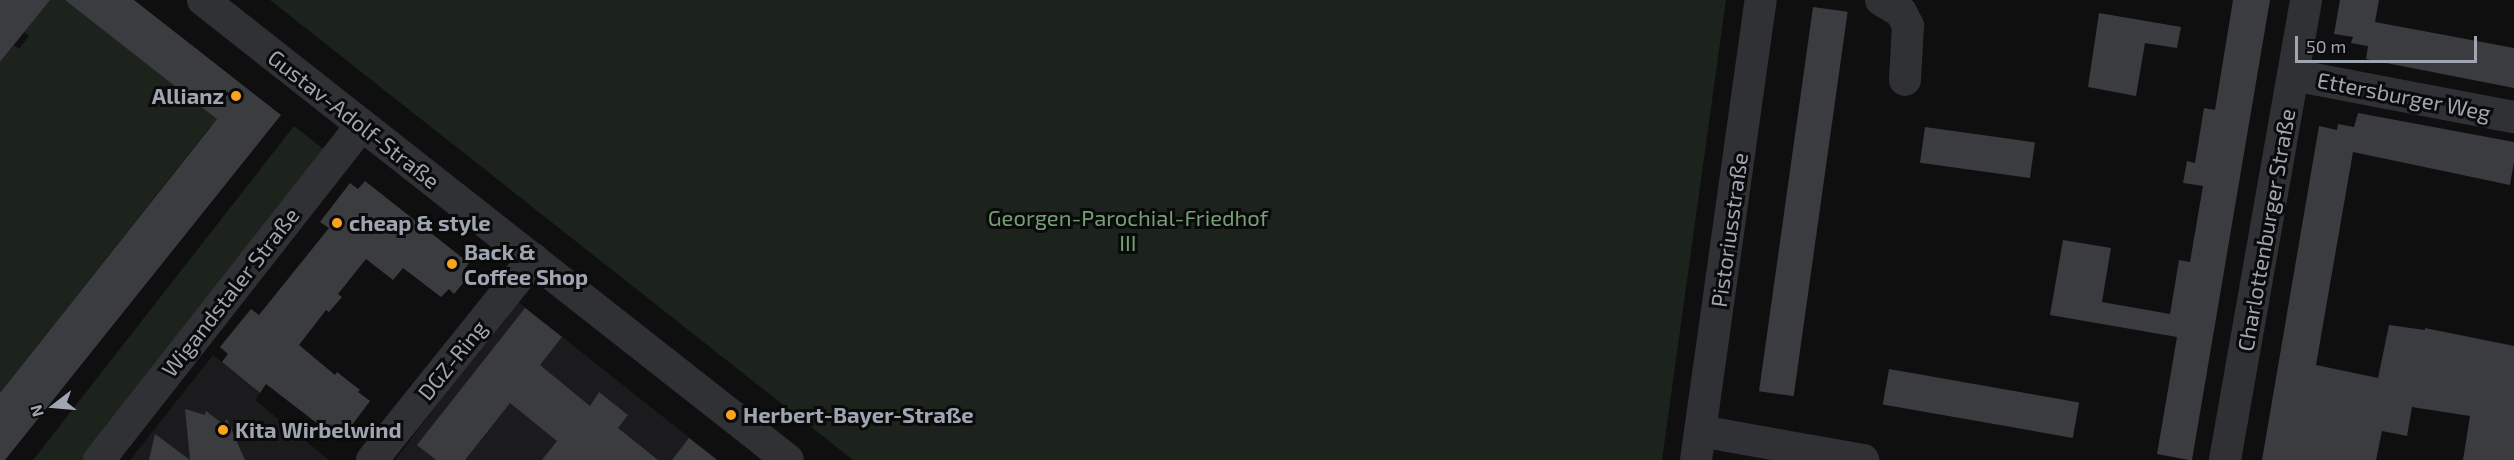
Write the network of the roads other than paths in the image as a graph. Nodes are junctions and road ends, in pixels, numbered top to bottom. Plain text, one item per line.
1 (203, 0) edge
2 (1761, 0) edge
3 (1881, 0) edge
4 (2306, 0) edge
5 (2293, 75) junction
6 (1905, 80) dead end
7 (2514, 117) edge
8 (362, 125) junction
9 (533, 259) junction
10 (1698, 445) edge
11 (386, 455) edge
12 (774, 456) edge
13 (99, 460) edge
14 (1863, 460) edge
15 (2225, 460) edge

1 - 8 street, Gustav-Adolf-Straße
2 - 10 street, Pistoriusstraße
3 - 6 street
4 - 5 street, Charlottenburger Straße
5 - 7 street, Ettersburger Weg
5 - 15 street, Charlottenburger Straße
8 - 9 street, Gustav-Adolf-Straße
8 - 13 street, Wigandstaler Straße
9 - 11 street, DGZ-Ring
9 - 12 street, Gustav-Adolf-Straße
10 - 14 street

